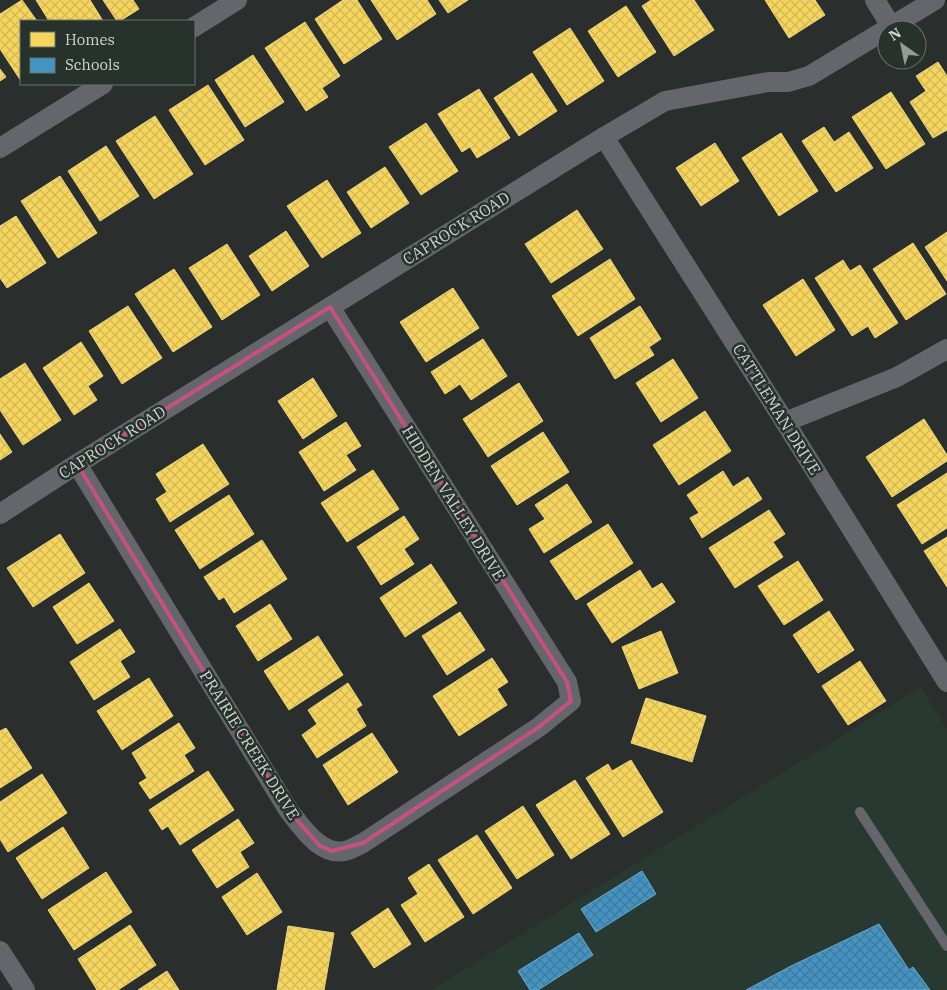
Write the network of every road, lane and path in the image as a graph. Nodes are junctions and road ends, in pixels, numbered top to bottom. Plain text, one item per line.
1 (237, 0) edge
2 (875, 0) edge
3 (935, 0) edge
4 (887, 20) edge
5 (901, 20) edge
6 (195, 26) edge
7 (877, 35) edge
8 (101, 85) edge
9 (604, 137) junction
10 (0, 148) edge
11 (330, 307) junction
12 (947, 349) edge
13 (785, 422) junction
14 (77, 464) junction
15 (0, 514) edge
16 (947, 682) edge
17 (571, 701) joint
18 (860, 812) dead end
19 (947, 946) edge
20 (0, 951) edge
21 (25, 990) edge

1 - 6 street
2 - 4 street
3 - 5 street, CAPROCK ROAD
7 - 9 street, CAPROCK ROAD
8 - 10 street
9 - 11 street, CAPROCK ROAD
9 - 13 street, CATTLEMAN DRIVE
11 - 14 street, CAPROCK ROAD
11 - 17 street, HIDDEN VALLEY DRIVE
12 - 13 street
13 - 16 street, CATTLEMAN DRIVE
14 - 15 street, CAPROCK ROAD
14 - 17 street, PRAIRIE CREEK DRIVE
18 - 19 lane
20 - 21 street

